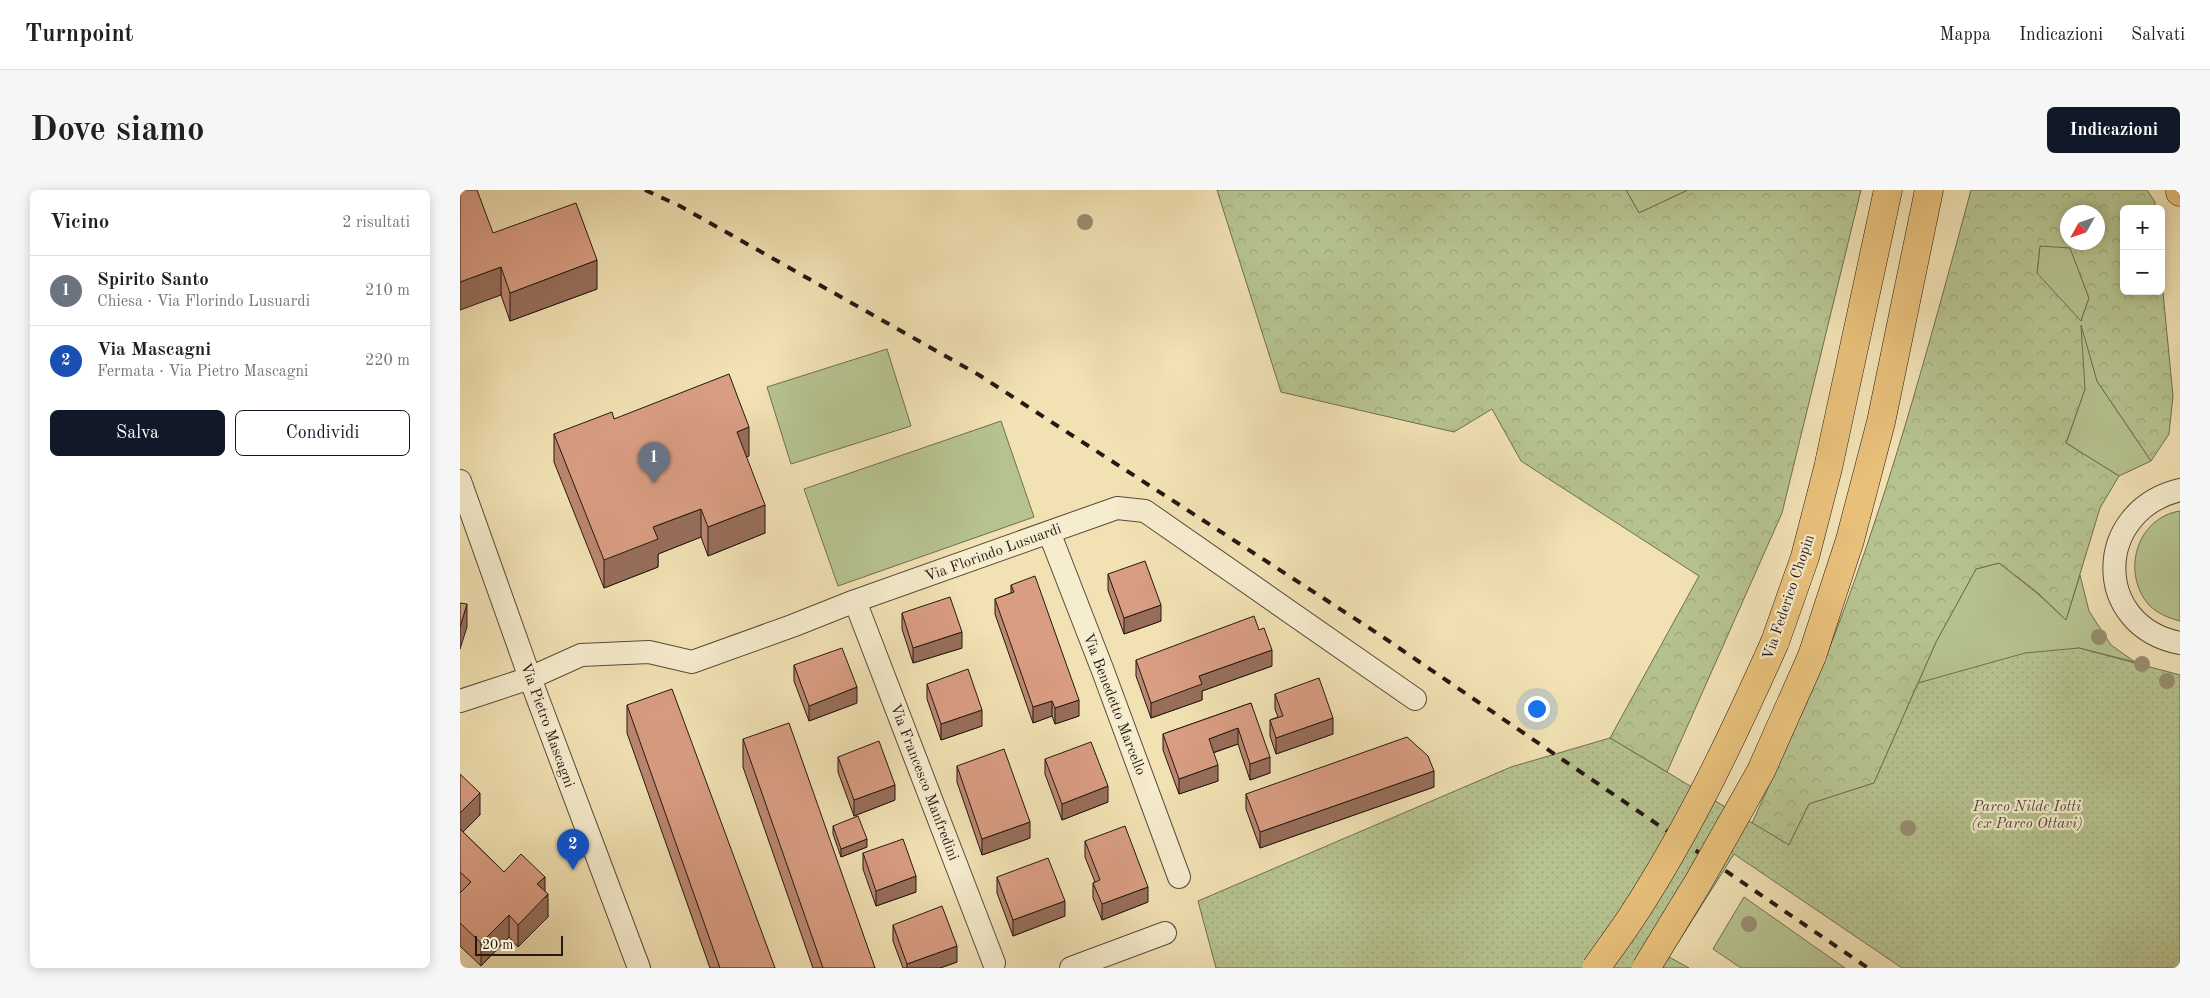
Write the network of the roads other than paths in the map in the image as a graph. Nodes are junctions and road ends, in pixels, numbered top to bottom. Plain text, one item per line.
1 (1888, 190) edge
2 (1930, 193) edge
3 (460, 481) edge
4 (2180, 490) edge
5 (1049, 532) junction
6 (855, 601) junction
7 (2180, 643) edge
8 (530, 678) junction
9 (1415, 699) dead end
10 (460, 701) edge
11 (1179, 877) dead end
12 (1165, 933) dead end
13 (994, 963) dead end
14 (639, 968) edge
15 (1071, 968) edge
16 (1596, 968) edge
17 (1646, 968) edge

1 - 16 main road, Via Federico Chopin, bridge
2 - 17 main road, bridge
3 - 8 street, Via Pietro Mascagni
4 - 7 street
5 - 6 street, Via Florindo Lusuardi
5 - 9 street, Via Florindo Lusuardi
5 - 11 street, Via Benedetto Marcello
6 - 8 street, Via Florindo Lusuardi
6 - 13 street, Via Francesco Manfredini
8 - 10 street, Via Florindo Lusuardi
8 - 14 street, Via Pietro Mascagni
12 - 15 street

